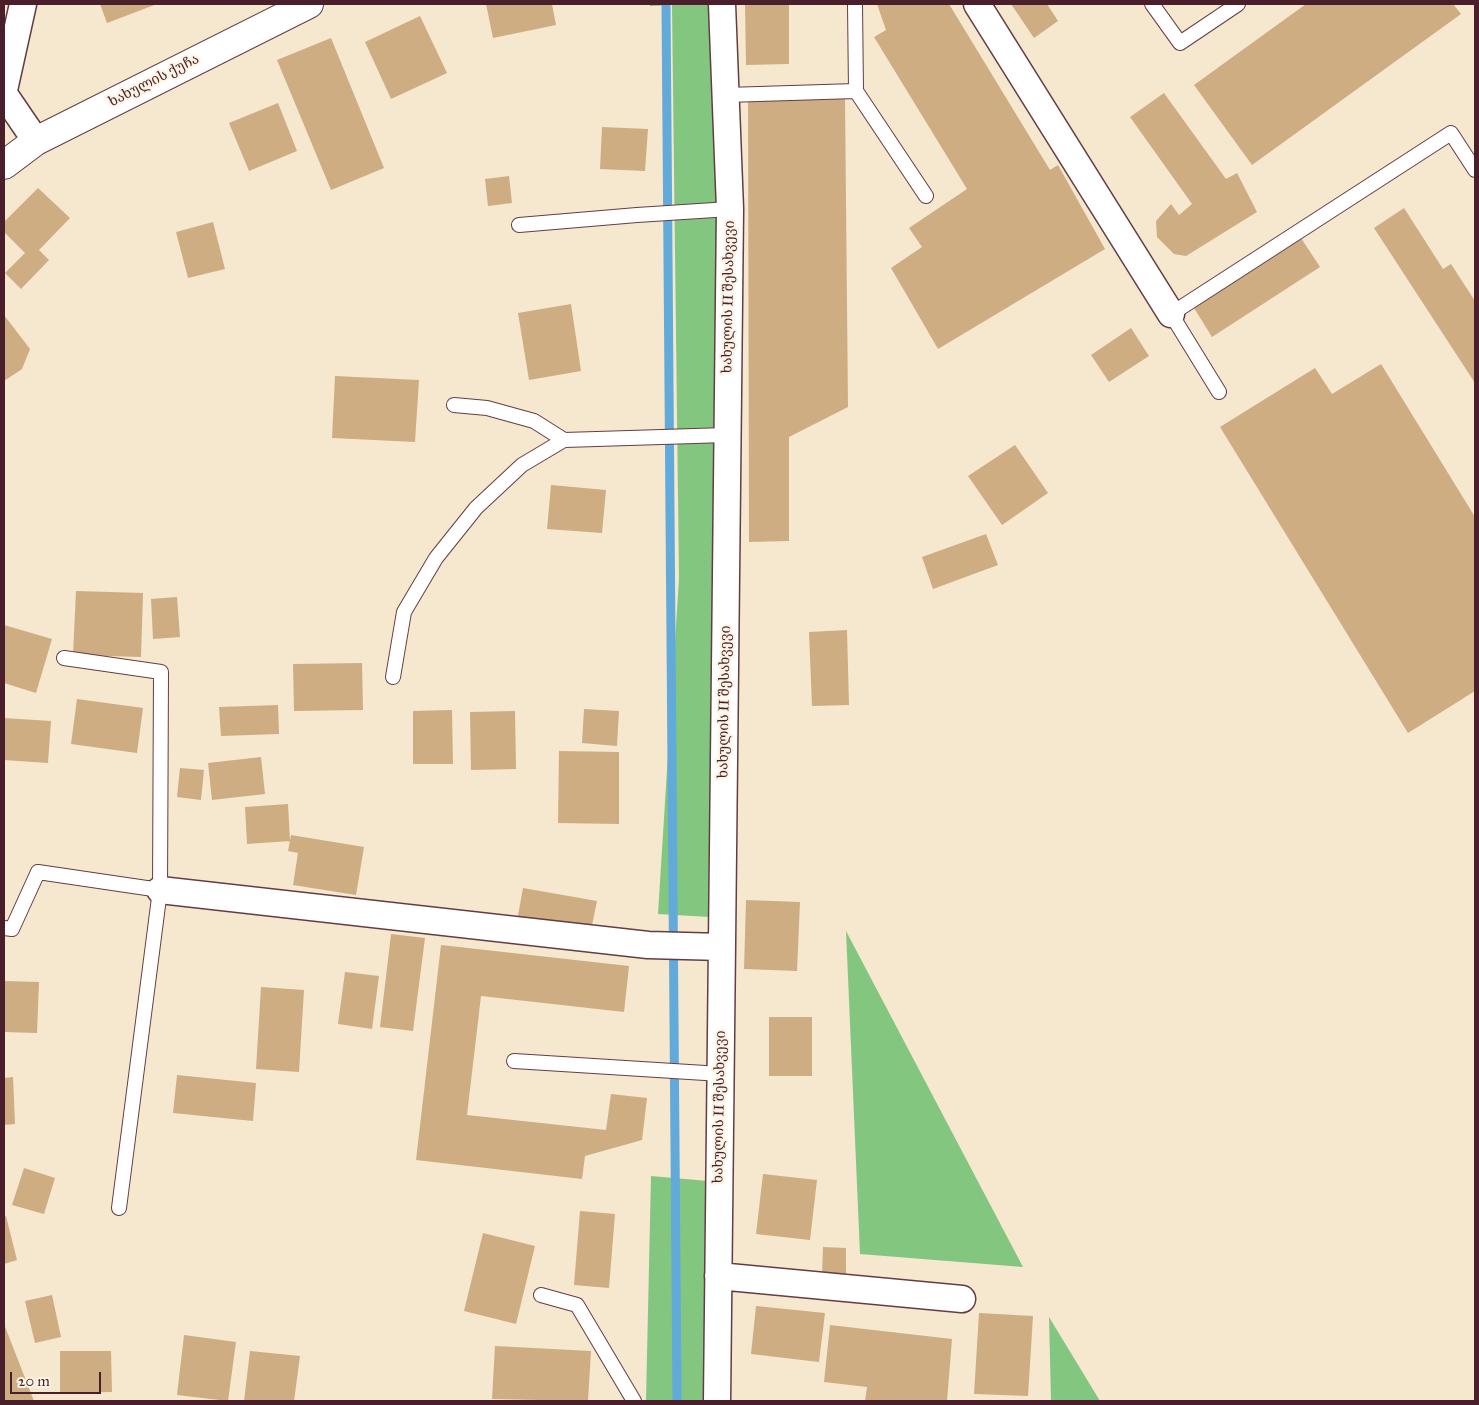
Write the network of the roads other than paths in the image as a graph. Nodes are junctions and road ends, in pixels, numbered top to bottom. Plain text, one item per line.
1 (23, 4) edge
2 (308, 4) edge
3 (722, 4) edge
4 (855, 4) edge
5 (977, 4) edge
6 (1152, 4) edge
7 (1238, 4) edge
8 (856, 91) junction
9 (4, 92) edge
10 (726, 95) junction
11 (36, 141) junction
12 (4, 165) edge
13 (1475, 170) edge
14 (926, 196) dead end
15 (730, 209) junction
16 (519, 226) dead end
17 (1171, 314) junction
18 (1219, 392) dead end
19 (454, 404) dead end
20 (727, 435) junction
21 (564, 440) junction
22 (64, 658) dead end
23 (393, 677) dead end
24 (160, 890) junction
25 (4, 928) edge
26 (722, 947) junction
27 (514, 1061) dead end
28 (721, 1074) junction
29 (118, 1208) dead end
30 (718, 1276) junction
31 (541, 1295) dead end
32 (962, 1299) dead end
33 (634, 1401) edge
34 (716, 1401) edge

1 - 9 street
2 - 11 street, ხახულის ქუჩა
3 - 10 street, ხახულის II შესახვევი
4 - 8 lane
5 - 17 street
6 - 7 lane
8 - 10 lane
8 - 14 lane
9 - 11 street
10 - 15 street, ხახულის II შესახვევი
11 - 12 street, ხახულის ქუჩა
13 - 17 lane
15 - 16 lane
15 - 20 street, ხახულის II შესახვევი
17 - 18 lane
19 - 21 lane
20 - 21 lane
20 - 26 street, ხახულის II შესახვევი
21 - 23 lane
22 - 24 lane
24 - 25 lane
24 - 26 street
24 - 29 lane
26 - 28 street, ხახულის II შესახვევი
27 - 28 lane
28 - 30 street, ხახულის II შესახვევი
30 - 32 street
30 - 34 street, ხახულის II შესახვევი
31 - 33 lane

